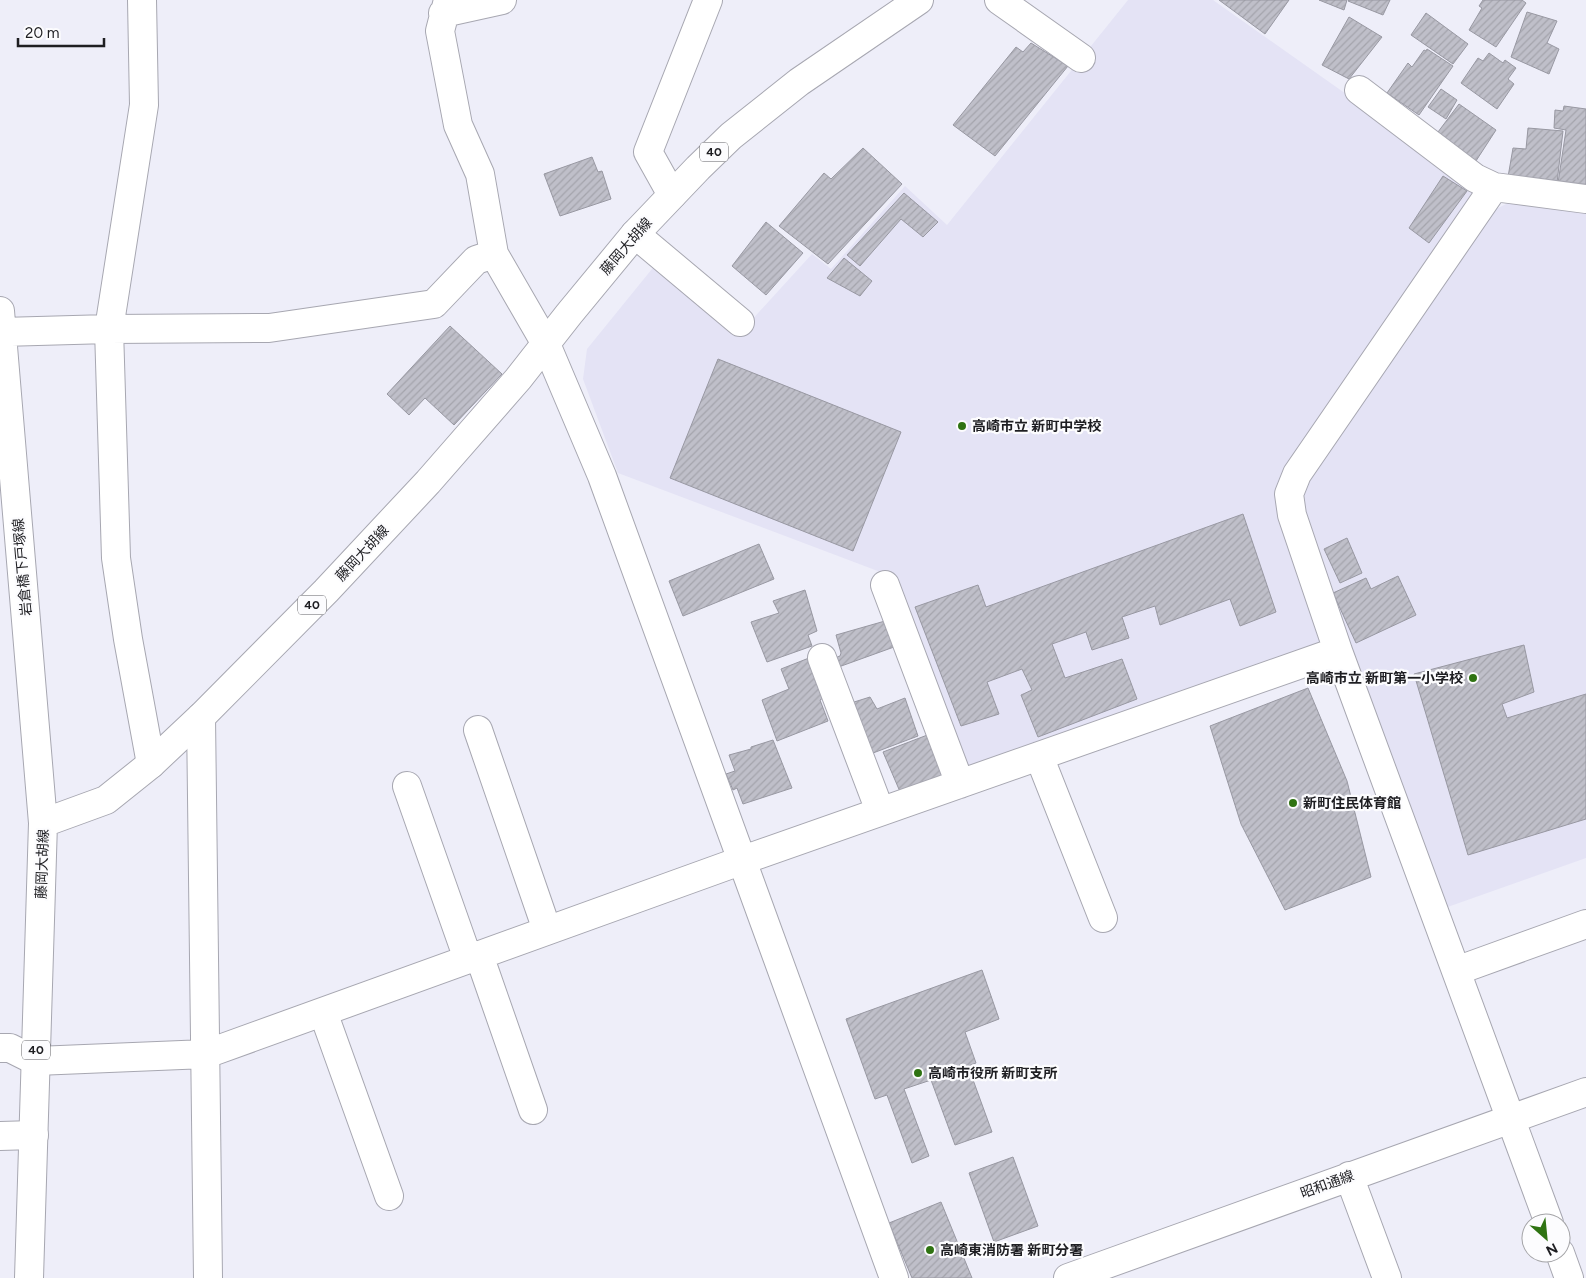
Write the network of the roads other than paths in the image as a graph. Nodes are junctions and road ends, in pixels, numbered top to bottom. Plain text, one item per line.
1 (142, 0) edge
2 (502, 0) edge
3 (708, 0) edge
4 (919, 0) edge
5 (999, 0) edge
6 (446, 6) edge
7 (1081, 58) dead end
8 (1359, 90) dead end
9 (1494, 188) junction
10 (672, 195) junction
11 (1586, 199) edge
12 (635, 234) junction
13 (494, 254) junction
14 (1, 322) edge
15 (740, 322) dead end
16 (109, 329) junction
17 (546, 344) junction
18 (6, 456) edge
19 (885, 585) dead end
20 (1338, 650) junction
21 (822, 658) dead end
22 (201, 717) junction
23 (478, 730) dead end
24 (1039, 756) junction
25 (151, 764) junction
26 (960, 784) junction
27 (407, 786) dead end
28 (880, 811) junction
29 (43, 823) junction
30 (743, 860) junction
31 (1103, 918) dead end
32 (1586, 924) edge
33 (547, 930) junction
34 (473, 957) junction
35 (1456, 971) junction
36 (324, 1012) junction
37 (0, 1048) edge
38 (206, 1054) junction
39 (36, 1061) junction
40 (1586, 1092) edge
41 (533, 1110) dead end
42 (1510, 1119) junction
43 (34, 1135) junction
44 (0, 1136) edge
45 (1349, 1176) junction
46 (389, 1196) dead end
47 (1545, 1213) edge
48 (1564, 1263) edge
49 (30, 1278) edge
50 (208, 1278) edge
51 (894, 1278) edge
52 (1068, 1278) edge
53 (1387, 1278) edge
54 (1569, 1278) edge

1 - 16 street
2 - 6 street
3 - 10 street
4 - 10 street, 藤岡大胡線 / 40
5 - 7 street
6 - 13 street
8 - 9 street
9 - 11 street
9 - 20 street
10 - 12 street, 藤岡大胡線 / 40
12 - 15 street
12 - 17 street, 藤岡大胡線 / 40
13 - 16 street
13 - 17 street
14 - 16 street
14 - 18 street, 岩倉橋下戸塚線
16 - 25 street
17 - 22 street, 藤岡大胡線 / 40
17 - 30 street
18 - 29 street, 岩倉橋下戸塚線
19 - 26 street
20 - 24 street
20 - 35 street
21 - 28 street
22 - 25 street, 藤岡大胡線 / 40
22 - 38 street
23 - 33 street
24 - 26 street
24 - 31 street
25 - 29 street, 藤岡大胡線 / 40
26 - 28 street
27 - 34 street
28 - 30 street
29 - 39 street, 藤岡大胡線 / 40
30 - 33 street
30 - 51 street
32 - 35 street
33 - 34 street
34 - 36 street
34 - 41 street
35 - 42 street
36 - 38 street
36 - 46 street
37 - 39 street
38 - 39 street
38 - 50 street
39 - 43 street, 藤岡大胡線 / 40
40 - 42 street, 昭和通線
42 - 45 street, 昭和通線
42 - 47 street
43 - 44 street
43 - 49 street, 藤岡大胡線 / 40
45 - 52 street, 昭和通線
45 - 53 street
48 - 54 street

